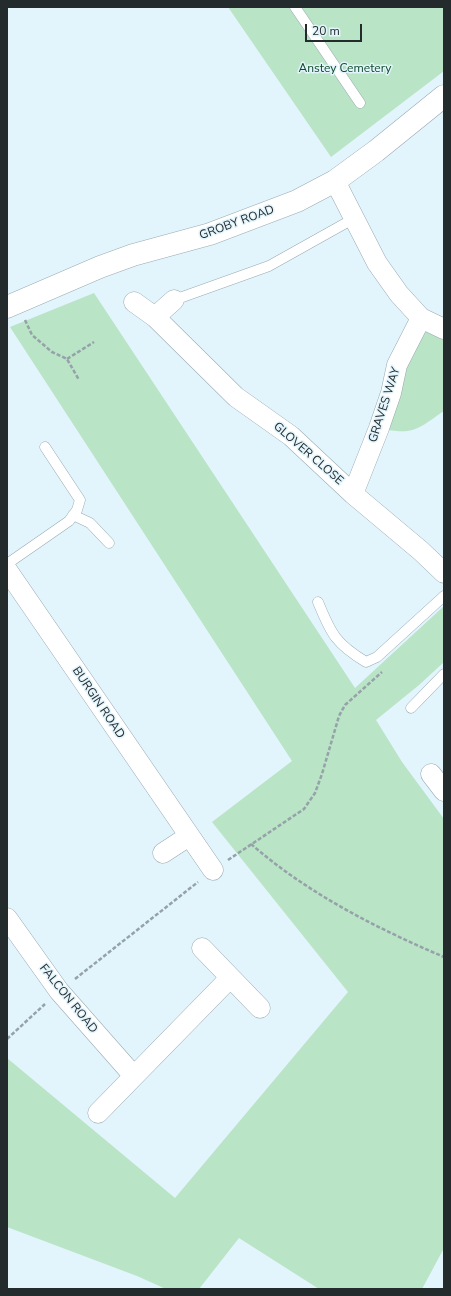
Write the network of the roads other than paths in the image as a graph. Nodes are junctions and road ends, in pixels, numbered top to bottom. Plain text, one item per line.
1 (294, 7) edge
2 (444, 96) edge
3 (360, 103) dead end
4 (335, 181) junction
5 (353, 219) junction
6 (174, 300) joint
7 (134, 302) dead end
8 (13, 304) edge
9 (155, 317) junction
10 (421, 318) junction
11 (444, 329) edge
12 (45, 447) dead end
13 (353, 494) junction
14 (73, 515) junction
15 (109, 543) dead end
16 (7, 564) edge
17 (7, 570) edge
18 (444, 573) edge
19 (444, 596) edge
20 (318, 602) dead end
21 (444, 674) edge
22 (411, 708) dead end
23 (431, 774) dead end
24 (444, 791) edge
25 (189, 836) junction
26 (163, 853) dead end
27 (213, 870) road end
28 (7, 918) edge
29 (202, 948) dead end
30 (230, 978) junction
31 (260, 1008) dead end
32 (133, 1075) junction
33 (98, 1113) dead end

1 - 3 lane
2 - 4 street, GROBY ROAD
4 - 5 street
4 - 8 street, GROBY ROAD
5 - 6 lane
5 - 10 street
6 - 9 street
7 - 9 street, GLOVER CLOSE
9 - 13 street, GLOVER CLOSE
10 - 11 street
10 - 13 street, GRAVES WAY
12 - 14 lane
13 - 18 street, GLOVER CLOSE
14 - 15 lane
14 - 16 lane
17 - 25 street, BURGIN ROAD
19 - 20 lane
21 - 22 lane
23 - 24 street
25 - 26 street
25 - 27 street, BURGIN ROAD
28 - 32 street, FALCON ROAD
29 - 30 street
30 - 31 street
30 - 32 street
32 - 33 street

